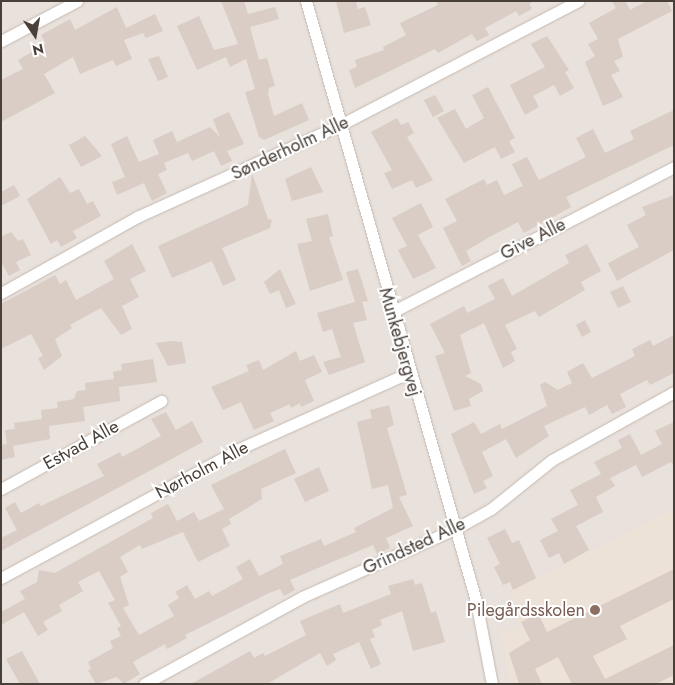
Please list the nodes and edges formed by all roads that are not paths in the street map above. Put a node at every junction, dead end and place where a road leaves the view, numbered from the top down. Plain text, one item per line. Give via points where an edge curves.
1 (77, 1) edge
2 (306, 1) edge
3 (578, 1) edge
4 (1, 41) edge
5 (338, 126) junction
6 (674, 167) edge
7 (1, 293) edge
8 (392, 312) junction
9 (408, 373) junction
10 (674, 392) edge
11 (161, 401) dead end
12 (1, 489) edge
13 (455, 529) junction
14 (1, 578) edge
15 (144, 684) edge
16 (492, 684) edge

1 - 4 street
2 - 5 street, Munkebjergvej
3 - 5 street, Sønderholm Alle
5 - 7 street, Sønderholm Alle via 138,217
5 - 8 street, Munkebjergvej
6 - 8 street, Give Alle
8 - 9 street, Munkebjergvej
9 - 13 street, Munkebjergvej
9 - 14 street, Nørholm Alle via 241,448
10 - 13 street, Grindsted Alle via 552,460 491,509
11 - 12 street, Estvad Alle
13 - 15 street, Grindsted Alle via 302,597
13 - 16 street, Munkebjergvej via 476,601

